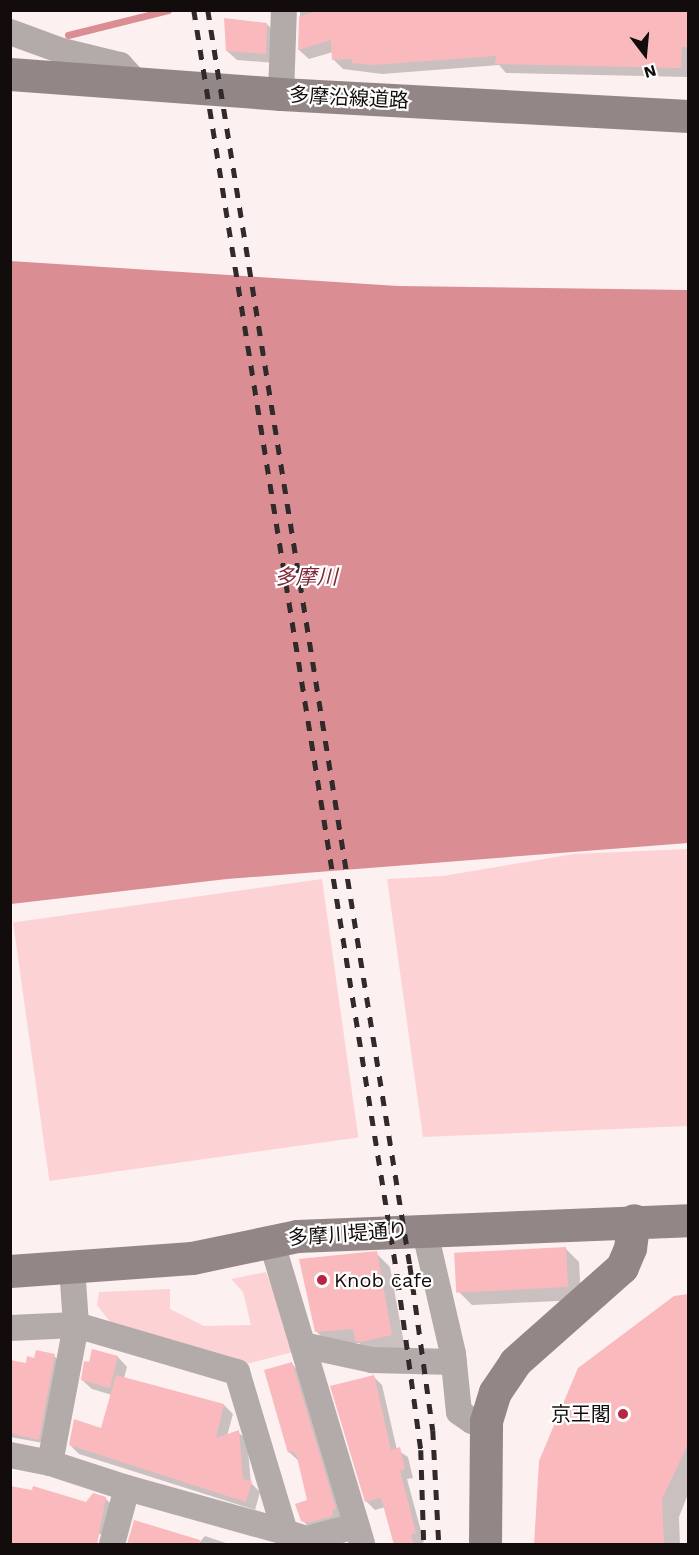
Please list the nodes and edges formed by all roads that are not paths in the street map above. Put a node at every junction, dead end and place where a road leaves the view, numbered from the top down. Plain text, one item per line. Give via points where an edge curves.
1 (284, 10) edge
2 (10, 32) edge
3 (10, 74) edge
4 (136, 82) junction
5 (281, 94) junction
6 (688, 116) edge
7 (634, 1220) junction
8 (688, 1220) edge
9 (424, 1228) junction
10 (271, 1240) junction
11 (72, 1267) junction
12 (10, 1271) edge
13 (76, 1325) junction
14 (10, 1328) edge
15 (303, 1345) junction
16 (454, 1362) junction
17 (486, 1421) junction
18 (10, 1455) edge
19 (50, 1463) junction
20 (127, 1488) junction
21 (285, 1532) junction
22 (359, 1535) edge
23 (112, 1545) edge
24 (485, 1545) edge

1 - 5 street
2 - 4 street via 62,51 120,65
3 - 4 street, 多摩沿線道路
4 - 5 street, 多摩沿線道路
5 - 6 street, 多摩沿線道路
7 - 8 street, 多摩川堤通り
7 - 9 street, 多摩川堤通り
7 - 17 street via 630,1248 622,1267 515,1362 495,1392
9 - 10 street, 多摩川堤通り
9 - 16 street
10 - 11 street, 多摩川堤通り via 192,1258
10 - 15 street
11 - 12 street, 多摩川堤通り
11 - 13 street
13 - 14 street
13 - 19 street
13 - 21 street via 237,1372
15 - 16 street via 372,1360
15 - 22 street
16 - 17 street via 459,1412 472,1421
17 - 24 street
18 - 19 street
19 - 20 street
20 - 21 street
20 - 23 street
21 - 22 street via 307,1539

